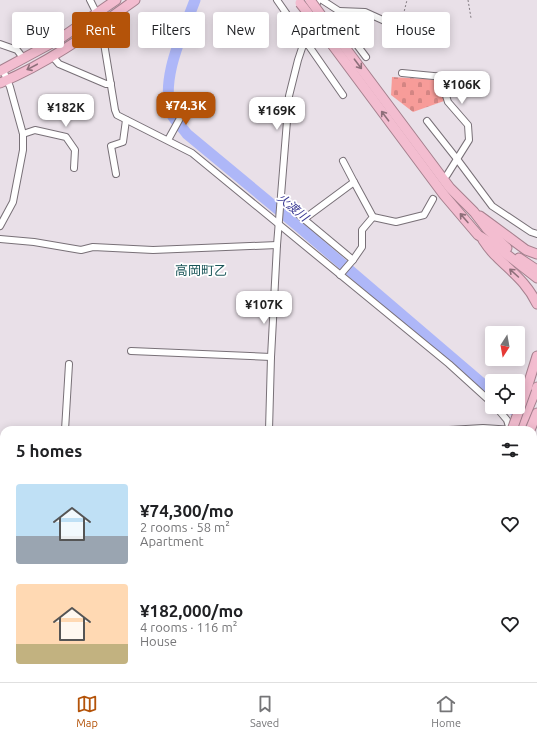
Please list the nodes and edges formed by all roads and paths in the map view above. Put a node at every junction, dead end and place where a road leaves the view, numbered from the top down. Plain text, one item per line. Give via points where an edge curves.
1 (90, 0) edge
2 (116, 0) edge
3 (136, 0) edge
4 (277, 0) edge
5 (310, 0) edge
6 (318, 0) edge
7 (322, 0) edge
8 (407, 0) edge
9 (468, 0) edge
10 (299, 1) edge
11 (339, 11) junction
12 (97, 12) edge
13 (101, 12) edge
14 (119, 12) edge
15 (285, 12) edge
16 (314, 12) edge
17 (404, 12) edge
18 (471, 18) dead end
19 (382, 20) edge
20 (72, 31) edge
21 (72, 43) edge
22 (0, 44) edge
23 (105, 48) edge
24 (302, 48) edge
25 (311, 48) edge
26 (52, 56) junction
27 (366, 57) dead end
28 (24, 59) junction
29 (2, 71) edge
30 (402, 73) dead end
31 (4, 82) edge
32 (111, 84) junction
33 (343, 95) dead end
34 (184, 112) dead end
35 (126, 120) junction
36 (427, 121) dead end
37 (23, 134) junction
38 (168, 140) junction
39 (457, 159) junction
40 (343, 161) dead end
41 (74, 168) dead end
42 (116, 174) dead end
43 (447, 175) dead end
44 (354, 182) junction
45 (433, 199) dead end
46 (281, 203) junction
47 (474, 212) junction
48 (373, 217) junction
49 (304, 219) junction
50 (279, 224) junction
51 (0, 226) edge
52 (537, 234) edge
53 (478, 235) junction
54 (0, 239) edge
55 (277, 245) junction
56 (537, 254) edge
57 (352, 261) junction
58 (537, 270) edge
59 (342, 274) junction
60 (537, 278) edge
61 (537, 304) edge
62 (131, 351) dead end
63 (537, 356) edge
64 (271, 357) junction
65 (69, 364) dead end
66 (532, 390) edge
67 (485, 397) edge
68 (537, 413) edge
69 (502, 414) edge
70 (65, 426) edge
71 (269, 426) edge
72 (510, 426) edge
73 (514, 426) edge
74 (520, 426) edge
75 (532, 426) edge

1 - 12 street
2 - 13 highway
3 - 14 highway
4 - 15 street
5 -> 47 highway, bridge via 450,188
6 - 16 street
7 - 11 street
8 - 17 path
9 - 18 path
53 -> 10 highway, bridge via 444,195
11 - 19 street via 365,12
11 - 27 street via 339,21
20 - 28 highway
21 - 26 highway
22 - 28 street via 17,50
23 - 32 street
24 - 46 street via 289,96
25 - 33 street
26 -> 31 highway
26 - 32 street via 59,64
28 - 29 highway
29 - 31 street
30 - 39 street via 444,76 443,86 448,102 468,125 469,140
31 - 37 street
32 - 35 street via 117,115
34 - 38 street
35 - 38 street
35 - 42 street via 123,142 111,146
36 - 39 street
37 - 41 street via 35,130 66,137 75,150
37 - 51 street via 23,150 13,202
38 - 50 street via 192,153
39 - 43 street
39 - 52 street via 492,206
40 - 44 street
44 - 48 street
44 - 49 street
45 - 48 street via 424,215 396,222
46 - 49 street
46 - 50 street
47 - 56 highway via 526,250
47 - 58 highway via 487,229 515,255
48 - 57 street via 362,230 362,247
49 - 57 street
50 - 55 street
50 - 59 street
53 - 60 highway
61 -> 53 highway via 532,293
54 - 55 street via 81,250 93,247 153,250
55 - 64 street
57 - 59 street
59 - 67 street
62 - 64 street
63 - 66 highway
64 - 71 street
65 - 70 street
66 - 73 highway, bridge
66 - 74 highway
68 - 75 highway
69 - 72 street

